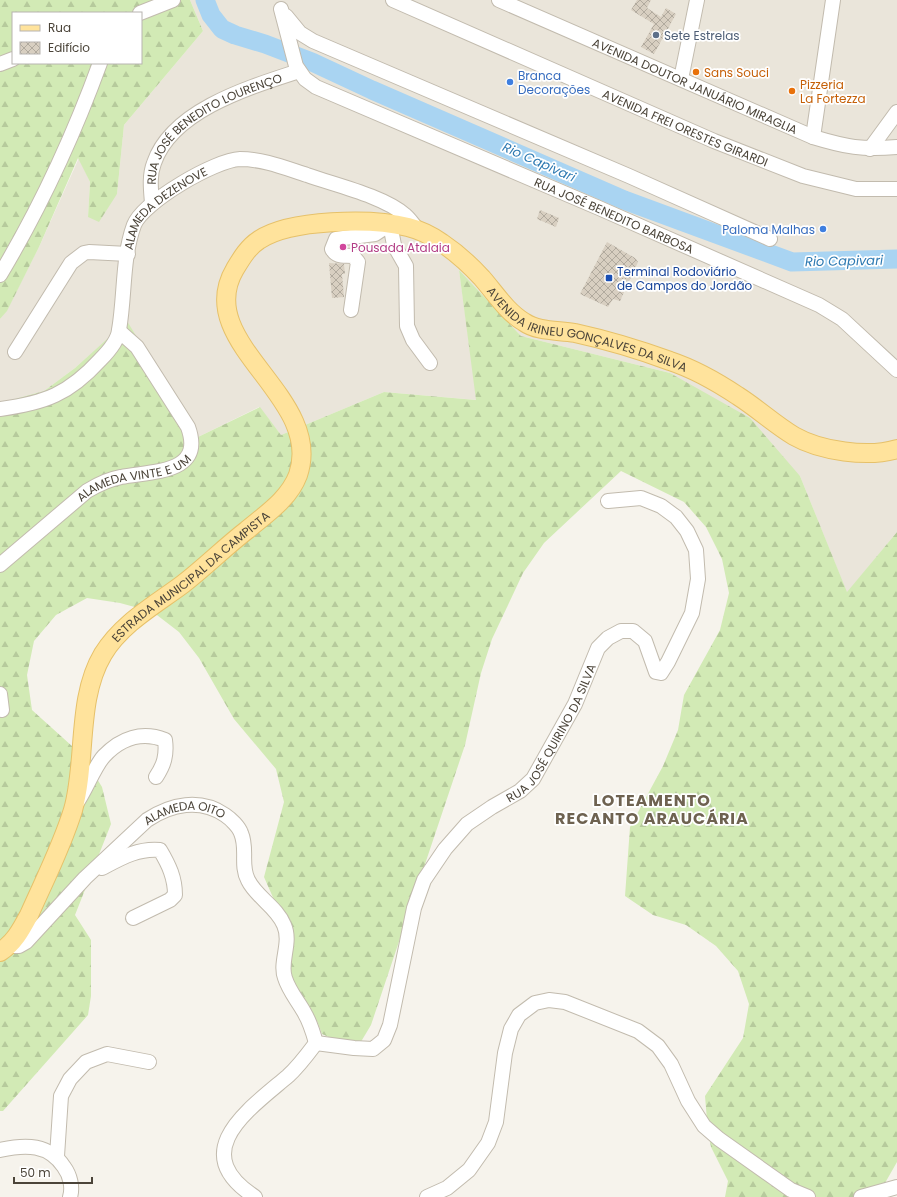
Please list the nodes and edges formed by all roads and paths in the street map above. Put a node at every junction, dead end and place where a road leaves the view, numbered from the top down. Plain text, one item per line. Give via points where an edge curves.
1 (173, 0) edge
2 (393, 0) edge
3 (499, 0) edge
4 (697, 0) edge
5 (833, 0) edge
6 (279, 5) edge
7 (524, 5) edge
8 (142, 12) edge
9 (12, 59) edge
10 (0, 64) edge
11 (100, 64) edge
12 (298, 69) junction
13 (681, 79) junction
14 (897, 112) edge
15 (813, 137) junction
16 (897, 147) edge
17 (870, 149) junction
18 (897, 189) edge
19 (152, 203) junction
20 (390, 224) junction
21 (280, 230) joint
22 (419, 231) junction
23 (770, 239) dead end
24 (128, 254) junction
25 (0, 275) edge
26 (350, 310) dead end
27 (119, 331) junction
28 (15, 352) dead end
29 (430, 363) dead end
30 (897, 370) edge
31 (0, 409) edge
32 (897, 449) edge
33 (608, 501) dead end
34 (0, 565) edge
35 (0, 694) edge
36 (2, 710) dead end
37 (156, 777) dead end
38 (74, 807) junction
39 (85, 878) junction
40 (133, 918) dead end
41 (5, 949) edge
42 (316, 1043) junction
43 (149, 1062) dead end
44 (0, 1150) edge
45 (57, 1156) junction
46 (897, 1188) edge
47 (70, 1197) edge
48 (255, 1197) edge
49 (427, 1197) edge
50 (808, 1197) edge
51 (861, 1197) edge

1 - 8 street
2 - 18 street, AVENIDA FREI ORESTES GIRARDI via 714,141 803,176 856,189
3 - 7 street, AVENIDA DOUTOR JANUÁRIO MIRAGLIA
4 - 13 street
5 - 15 street
6 - 12 street
6 - 23 street via 300,33 313,41
7 - 13 street, AVENIDA DOUTOR JANUÁRIO MIRAGLIA
9 - 10 street
11 - 25 street via 70,139 26,232
12 - 19 street, RUA JOSÉ BENEDITO LOURENÇO via 208,107 167,139 154,163 150,180
12 - 30 street, RUA JOSÉ BENEDITO BARBOSA via 316,87 819,305 842,320
13 - 15 street, AVENIDA DOUTOR JANUÁRIO MIRAGLIA
14 - 17 street
15 - 17 street, AVENIDA DOUTOR JANUÁRIO MIRAGLIA via 846,147
16 - 17 street, AVENIDA DOUTOR JANUÁRIO MIRAGLIA
19 - 22 street, ALAMEDA DEZENOVE via 222,163 238,159 252,160 269,162 390,205 405,215
19 - 24 street, ALAMEDA DEZENOVE via 135,224
20 - 21 main road, AVENIDA IRINEU GONÇALVES DA SILVA via 348,222
20 - 22 main road, AVENIDA IRINEU GONÇALVES DA SILVA
20 - 26 street via 375,234 336,239 334,242 334,253 339,256 353,256 358,262
20 - 29 street via 391,238 406,266 407,326 412,340
21 - 38 main road, ESTRADA MUNICIPAL DA CAMPISTA via 260,239 250,247 232,273 227,289 227,309 242,348 290,410 299,432 300,471 293,486 279,504 115,636 93,676 86,710
22 - 32 main road, AVENIDA IRINEU GONÇALVES DA SILVA via 460,256 525,324 536,328 581,334 673,362 736,394 791,434 824,448 854,452 887,452
24 - 27 street, ALAMEDA DEZENOVE
24 - 28 street via 89,252 79,256 71,263
27 - 31 street, ALAMEDA DEZENOVE via 107,352 86,376 74,385 46,401
27 - 34 street, ALAMEDA VINTE E UM via 137,347 188,427 192,439 190,455 168,470 120,477 98,485 75,500
33 - 42 street, RUA JOSÉ QUIRINO DA SILVA via 641,498 661,506 676,517 687,531 696,550 698,579 692,612 668,662 661,673 656,672 645,641 633,630 621,631 608,638 598,648 575,704 533,779 520,791 467,824 445,849 424,880 414,908 390,1025 384,1040 373,1049
35 - 36 street
37 - 38 street via 163,766 165,740 153,735 134,737 121,742 103,757 84,794
38 - 41 main road, ESTRADA MUNICIPAL DA CAMPISTA via 29,915 21,930
39 - 40 street via 128,854 150,849 160,850 170,867 175,895
39 - 41 street, ALAMEDA OITO via 26,942
39 - 42 street, ALAMEDA OITO via 157,813 178,806 200,804 218,810 230,818 241,832 245,845 243,862 248,882 277,913 284,925 288,940 284,976 311,1026
42 - 48 street via 289,1075 241,1118 228,1138 223,1152 227,1169 243,1189
43 - 45 street via 107,1054 86,1062 70,1079 61,1096
44 - 45 street via 25,1147 45,1149
45 - 47 street via 69,1173 72,1192
46 - 51 street
49 - 50 street via 447,1188 469,1170 488,1143 496,1122 505,1053 511,1029 520,1015 535,1003 549,1000 565,1002 638,1030 658,1046 671,1064 688,1101 704,1126 791,1190

